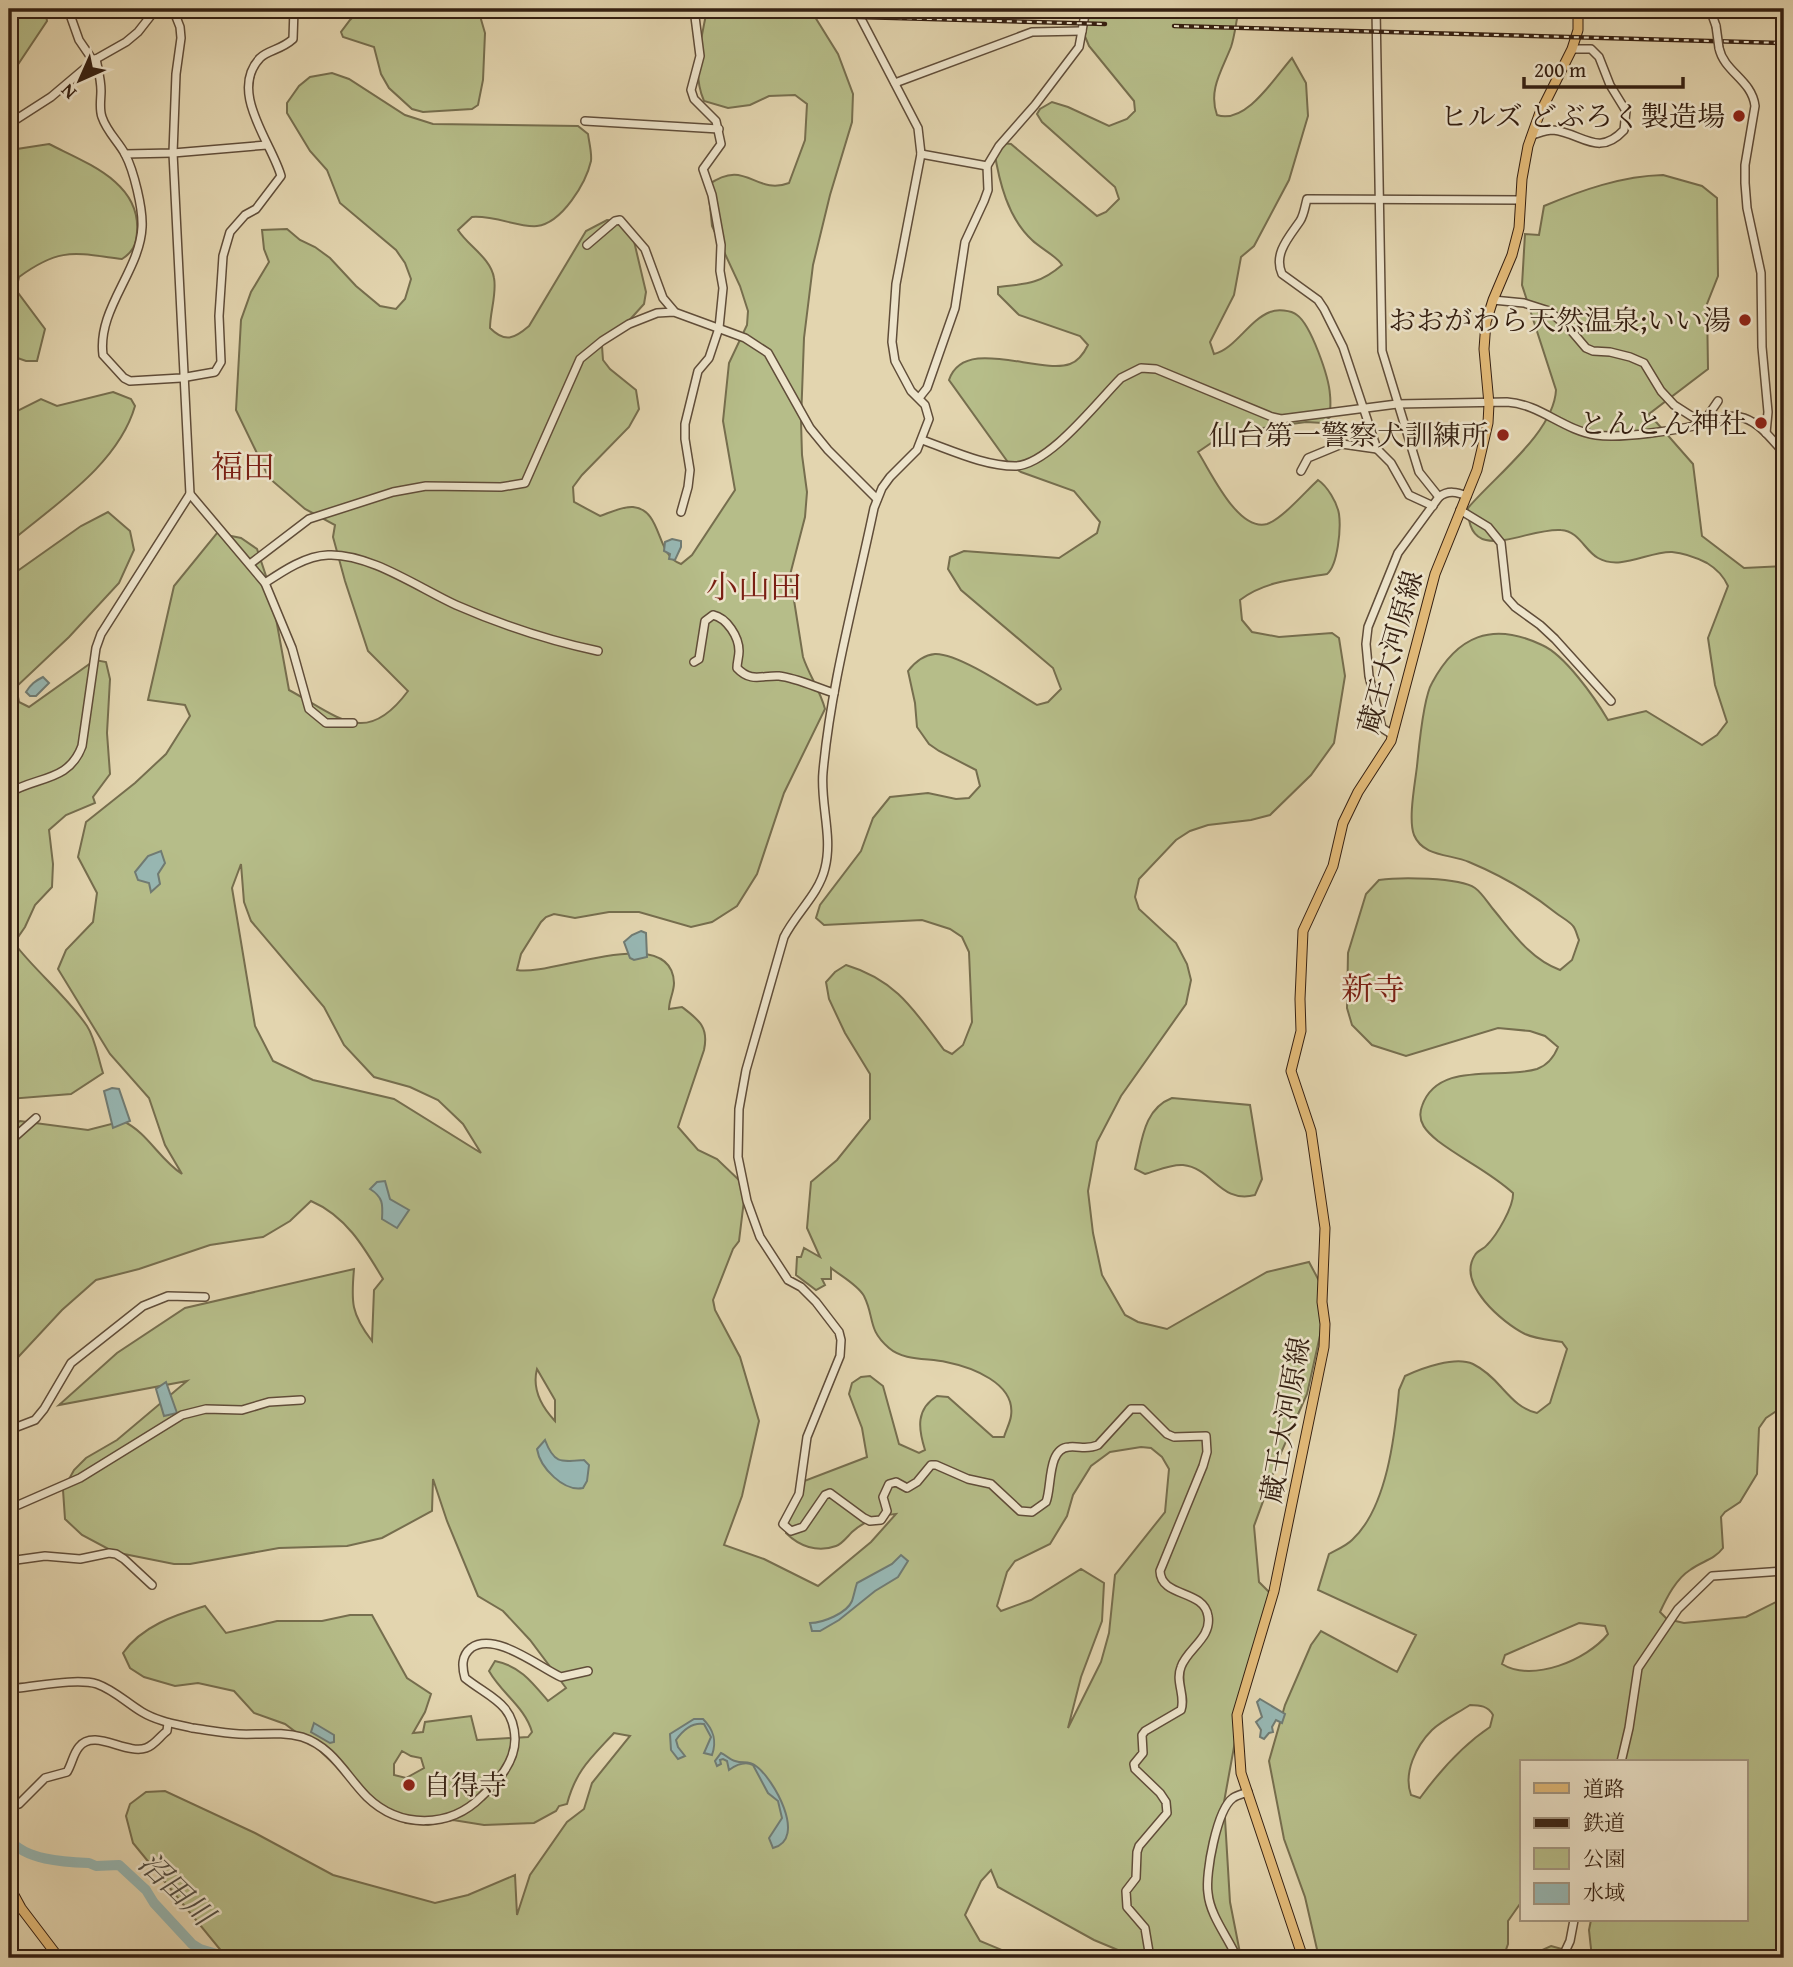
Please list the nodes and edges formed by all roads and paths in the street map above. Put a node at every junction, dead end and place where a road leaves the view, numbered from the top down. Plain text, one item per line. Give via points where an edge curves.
1 (68, 9) edge
2 (156, 9) edge
3 (173, 9) edge
4 (294, 9) edge
5 (694, 9) edge
6 (856, 9) edge
7 (1086, 9) edge
8 (1376, 9) edge
9 (1578, 9) edge
10 (1710, 9) edge
11 (1082, 31) junction
12 (1572, 49) junction
13 (96, 59) junction
14 (895, 83) junction
15 (585, 121) dead end
16 (9, 124) edge
17 (719, 129) junction
18 (1532, 135) junction
19 (267, 145) junction
20 (173, 153) junction
21 (125, 154) junction
22 (920, 154) junction
23 (987, 166) junction
24 (1521, 200) junction
25 (1380, 201) junction
26 (587, 245) dead end
27 (1493, 300) junction
28 (674, 312) junction
29 (719, 328) junction
30 (184, 377) junction
31 (919, 398) junction
32 (1718, 401) dead end
33 (1397, 404) junction
34 (1489, 404) junction
35 (1363, 408) junction
36 (1702, 424) junction
37 (1766, 433) junction
38 (922, 440) junction
39 (1377, 449) junction
40 (1784, 453) edge
41 (1301, 471) dead end
42 (190, 494) junction
43 (1443, 495) junction
44 (1467, 496) junction
45 (877, 499) junction
46 (1433, 506) junction
47 (1461, 510) junction
48 (681, 512) dead end
49 (250, 564) junction
50 (265, 583) junction
51 (598, 651) dead end
52 (694, 662) dead end
53 (834, 693) junction
54 (1611, 701) dead end
55 (353, 723) dead end
56 (1393, 735) junction
57 (9, 793) edge
58 (36, 1118) dead end
59 (9, 1142) edge
60 (205, 1297) dead end
61 (301, 1400) dead end
62 (9, 1430) edge
63 (9, 1509) edge
64 (9, 1561) edge
65 (1784, 1571) edge
66 (152, 1585) dead end
67 (588, 1671) dead end
68 (9, 1686) edge
69 (168, 1723) junction
70 (1621, 1760) edge
71 (1248, 1792) junction
72 (9, 1806) edge
73 (9, 1886) edge
74 (1574, 1922) edge
75 (58, 1958) edge
76 (1150, 1958) edge
77 (1237, 1958) edge
78 (1303, 1958) edge
79 (1562, 1958) edge

1 - 13 street via 83,48
2 - 13 street via 138,32
3 - 20 street via 181,38
4 - 19 street via 293,39 264,54 251,80 251,104
5 - 17 street via 700,56 691,90
6 - 14 street
7 - 11 street
8 - 25 street
9 - 12 main road, 蔵王大河原線
10 - 37 street, bridge via 1723,59 1754,96 1745,183 1760,273
11 - 14 street via 1032,32
11 - 23 street via 1072,57
12 - 18 main road, 蔵王大河原線
12 - 18 street via 1596,53 1626,111 1625,130 1612,141 1596,143 1555,130
13 - 16 street via 51,97
13 - 21 street via 102,116
14 - 22 street via 918,128
15 - 17 street
17 - 29 street via 721,144 704,169 722,254
18 - 24 main road, 蔵王大河原線
19 - 20 street
19 - 30 street via 281,176 256,209 230,232 223,256 220,367
20 - 21 street
20 - 30 street
21 - 30 street via 142,225 133,260 108,316 103,355 130,381
22 - 23 street
22 - 31 street via 896,284 892,342 898,369
23 - 31 street via 988,190 962,253 955,308 927,388
24 - 25 street
24 - 27 main road, 蔵王大河原線 via 1516,242
25 - 33 street via 1382,351
25 - 35 street via 1307,199 1302,219 1286,240 1279,261 1282,274 1324,309 1343,347
26 - 28 street via 620,220 645,249 663,298
27 - 34 main road, 蔵王大河原線 via 1484,341
27 - 36 street via 1549,311 1593,352 1620,354 1644,363 1674,405
28 - 29 street
28 - 49 street via 629,324 580,359 524,483 426,486 393,492 309,519
29 - 45 street via 768,353 810,428
29 - 48 street via 709,358 698,371 685,424 690,470
30 - 42 street
31 - 38 street via 929,413
32 - 36 street
33 - 34 street
33 - 35 street
33 - 43 street via 1419,472
34 - 36 street via 1522,403 1576,431 1597,435
34 - 44 main road, 蔵王大河原線 via 1484,446
35 - 38 street via 1281,419 1148,368 1122,378 1034,462 996,463
35 - 39 street
36 - 37 street via 1722,416 1740,417
37 - 40 street
38 - 45 street
39 - 41 street via 1342,444 1308,458
39 - 46 street via 1409,495
42 - 49 street
42 - 57 street via 106,622 96,648 78,756 64,772
43 - 44 street
43 - 46 street
44 - 47 main road, 蔵王大河原線
45 - 53 street
46 - 56 street via 1398,553 1366,634 1375,704 1382,728
47 - 54 street via 1488,527 1501,543 1507,598 1555,639
47 - 56 main road, 蔵王大河原線 via 1428,597
49 - 50 street
50 - 51 street via 302,561 341,556 377,566 457,605 537,636
50 - 55 street via 292,648 309,709 326,723
52 - 53 street via 699,659 705,621 719,616 734,635 737,668 743,674 755,679 780,677
53 - 76 street via 822,774 826,867 784,937 739,1109 738,1157 760,1237 788,1280 816,1302 841,1340 840,1356 807,1437 799,1494 783,1524 791,1531 803,1527 830,1493 864,1518 881,1520 887,1511 886,1488 895,1482 913,1486 930,1465 990,1484 1020,1511 1032,1512 1046,1502 1052,1466 1060,1450 1098,1445 1131,1409 1142,1409 1174,1437 1206,1436 1203,1466 1160,1571 1167,1586 1203,1604 1209,1618 1206,1632 1181,1665 1181,1710 1145,1731 1143,1753 1134,1764 1166,1802 1167,1813 1136,1852 1136,1878 1126,1891 1127,1907 1145,1928
56 - 71 main road, 蔵王大河原線 via 1343,822 1333,866 1303,931 1301,1031 1291,1071 1311,1131 1325,1228 1324,1347 1275,1591 1237,1715 1238,1761
58 - 59 street
60 - 62 street via 168,1296 132,1314 71,1363 35,1420
61 - 63 street via 182,1415 80,1478
64 - 66 street via 116,1554
65 - 70 street via 1712,1576 1678,1609 1638,1668
67 - 69 street via 562,1677 508,1648 487,1643 469,1650 462,1660 464,1678 504,1706 512,1718 515,1745 508,1767 474,1805 438,1821 420,1822 380,1808 331,1755 301,1737
68 - 69 street via 96,1684
69 - 72 street via 167,1731 152,1746 140,1750 88,1740 76,1751 67,1772 45,1778 19,1804
71 - 77 street via 1226,1805 1209,1873 1211,1905
71 - 78 main road, 蔵王大河原線
73 - 75 main road
74 - 79 street

